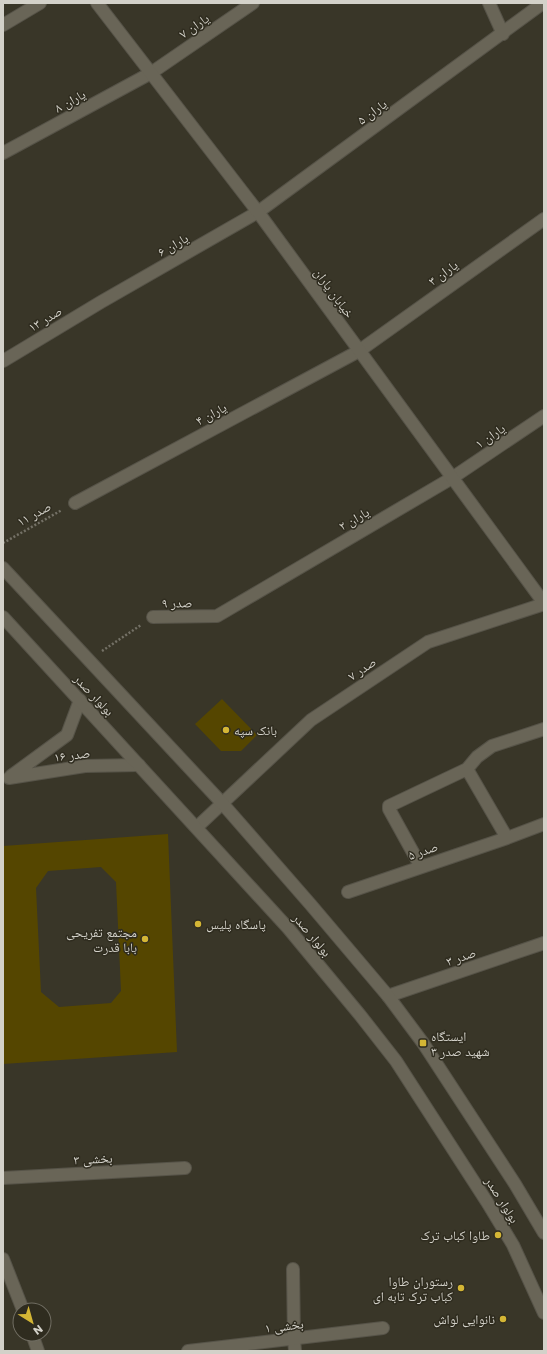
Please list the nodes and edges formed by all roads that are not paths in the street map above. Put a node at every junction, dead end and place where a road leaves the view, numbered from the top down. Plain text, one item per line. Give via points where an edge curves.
1 (40, 3) edge
2 (97, 3) edge
3 (252, 3) edge
4 (490, 3) edge
5 (543, 3) edge
6 (3, 25) edge
7 (503, 34) junction
8 (151, 72) junction
9 (3, 153) edge
10 (258, 212) junction
11 (544, 219) edge
12 (101, 302) joint
13 (359, 351) junction
14 (3, 361) edge
15 (544, 416) edge
16 (452, 478) junction
17 (75, 503) road end
18 (3, 568) edge
19 (271, 585) joint
20 (544, 604) edge
21 (3, 617) edge
22 (154, 617) road end
23 (80, 700) junction
24 (544, 729) edge
25 (139, 765) junction
26 (467, 769) junction
27 (6, 780) edge
28 (222, 804) junction
29 (544, 824) edge
30 (197, 827) junction
31 (507, 838) junction
32 (421, 867) junction
33 (348, 892) dead end
34 (544, 943) edge
35 (388, 996) junction
36 (185, 1168) dead end
37 (3, 1178) edge
38 (544, 1233) edge
39 (3, 1259) edge
40 (293, 1269) dead end
41 (8, 1280) edge
42 (19, 1302) edge
43 (544, 1313) edge
44 (382, 1328) dead end
45 (294, 1339) junction
46 (188, 1351) edge
47 (295, 1351) edge

1 - 6 street
2 - 8 street, خیابان یاران
3 - 8 street, یاران ۷
4 - 7 street
5 - 7 street, یاران ۵
7 - 10 street, یاران ۵
8 - 9 street, یاران ۸
8 - 10 street, خیابان یاران
10 - 12 street, یاران ۶
10 - 13 street, خیابان یاران
11 - 13 street, یاران ۳
12 - 14 street, صدر ۱۳
13 - 16 street, خیابان یاران
13 - 17 street, یاران ۴
15 - 16 street, یاران ۱
16 - 19 street, یاران ۲
16 - 20 street, خیابان یاران
18 - 28 street, بولوار صدر
19 - 22 street, صدر ۹ via 217,616
20 - 28 street, صدر ۷ via 428,642 311,720
21 - 23 street, بولوار صدر
23 - 25 street, بولوار صدر
23 - 27 street, صدر ۱۶ via 67,735
24 - 26 street via 492,746 483,751
25 - 27 street, صدر ۱۶ via 85,766
25 - 30 street, بولوار صدر
26 - 31 street
26 - 32 street via 389,806
28 - 30 street, صدر ۷
28 - 35 street, بولوار صدر
29 - 31 street, صدر ۵
30 - 43 street, بولوار صدر via 288,928 396,1061 513,1245
31 - 32 street, صدر ۵
32 - 33 street, صدر ۵
34 - 35 street, صدر ۳
35 - 38 street, بولوار صدر via 423,1043
36 - 37 street, بخشی ۳
39 - 41 street
40 - 45 street
41 - 42 street
44 - 45 street, بخشی ۱
45 - 46 street, بخشی ۱
45 - 47 street

